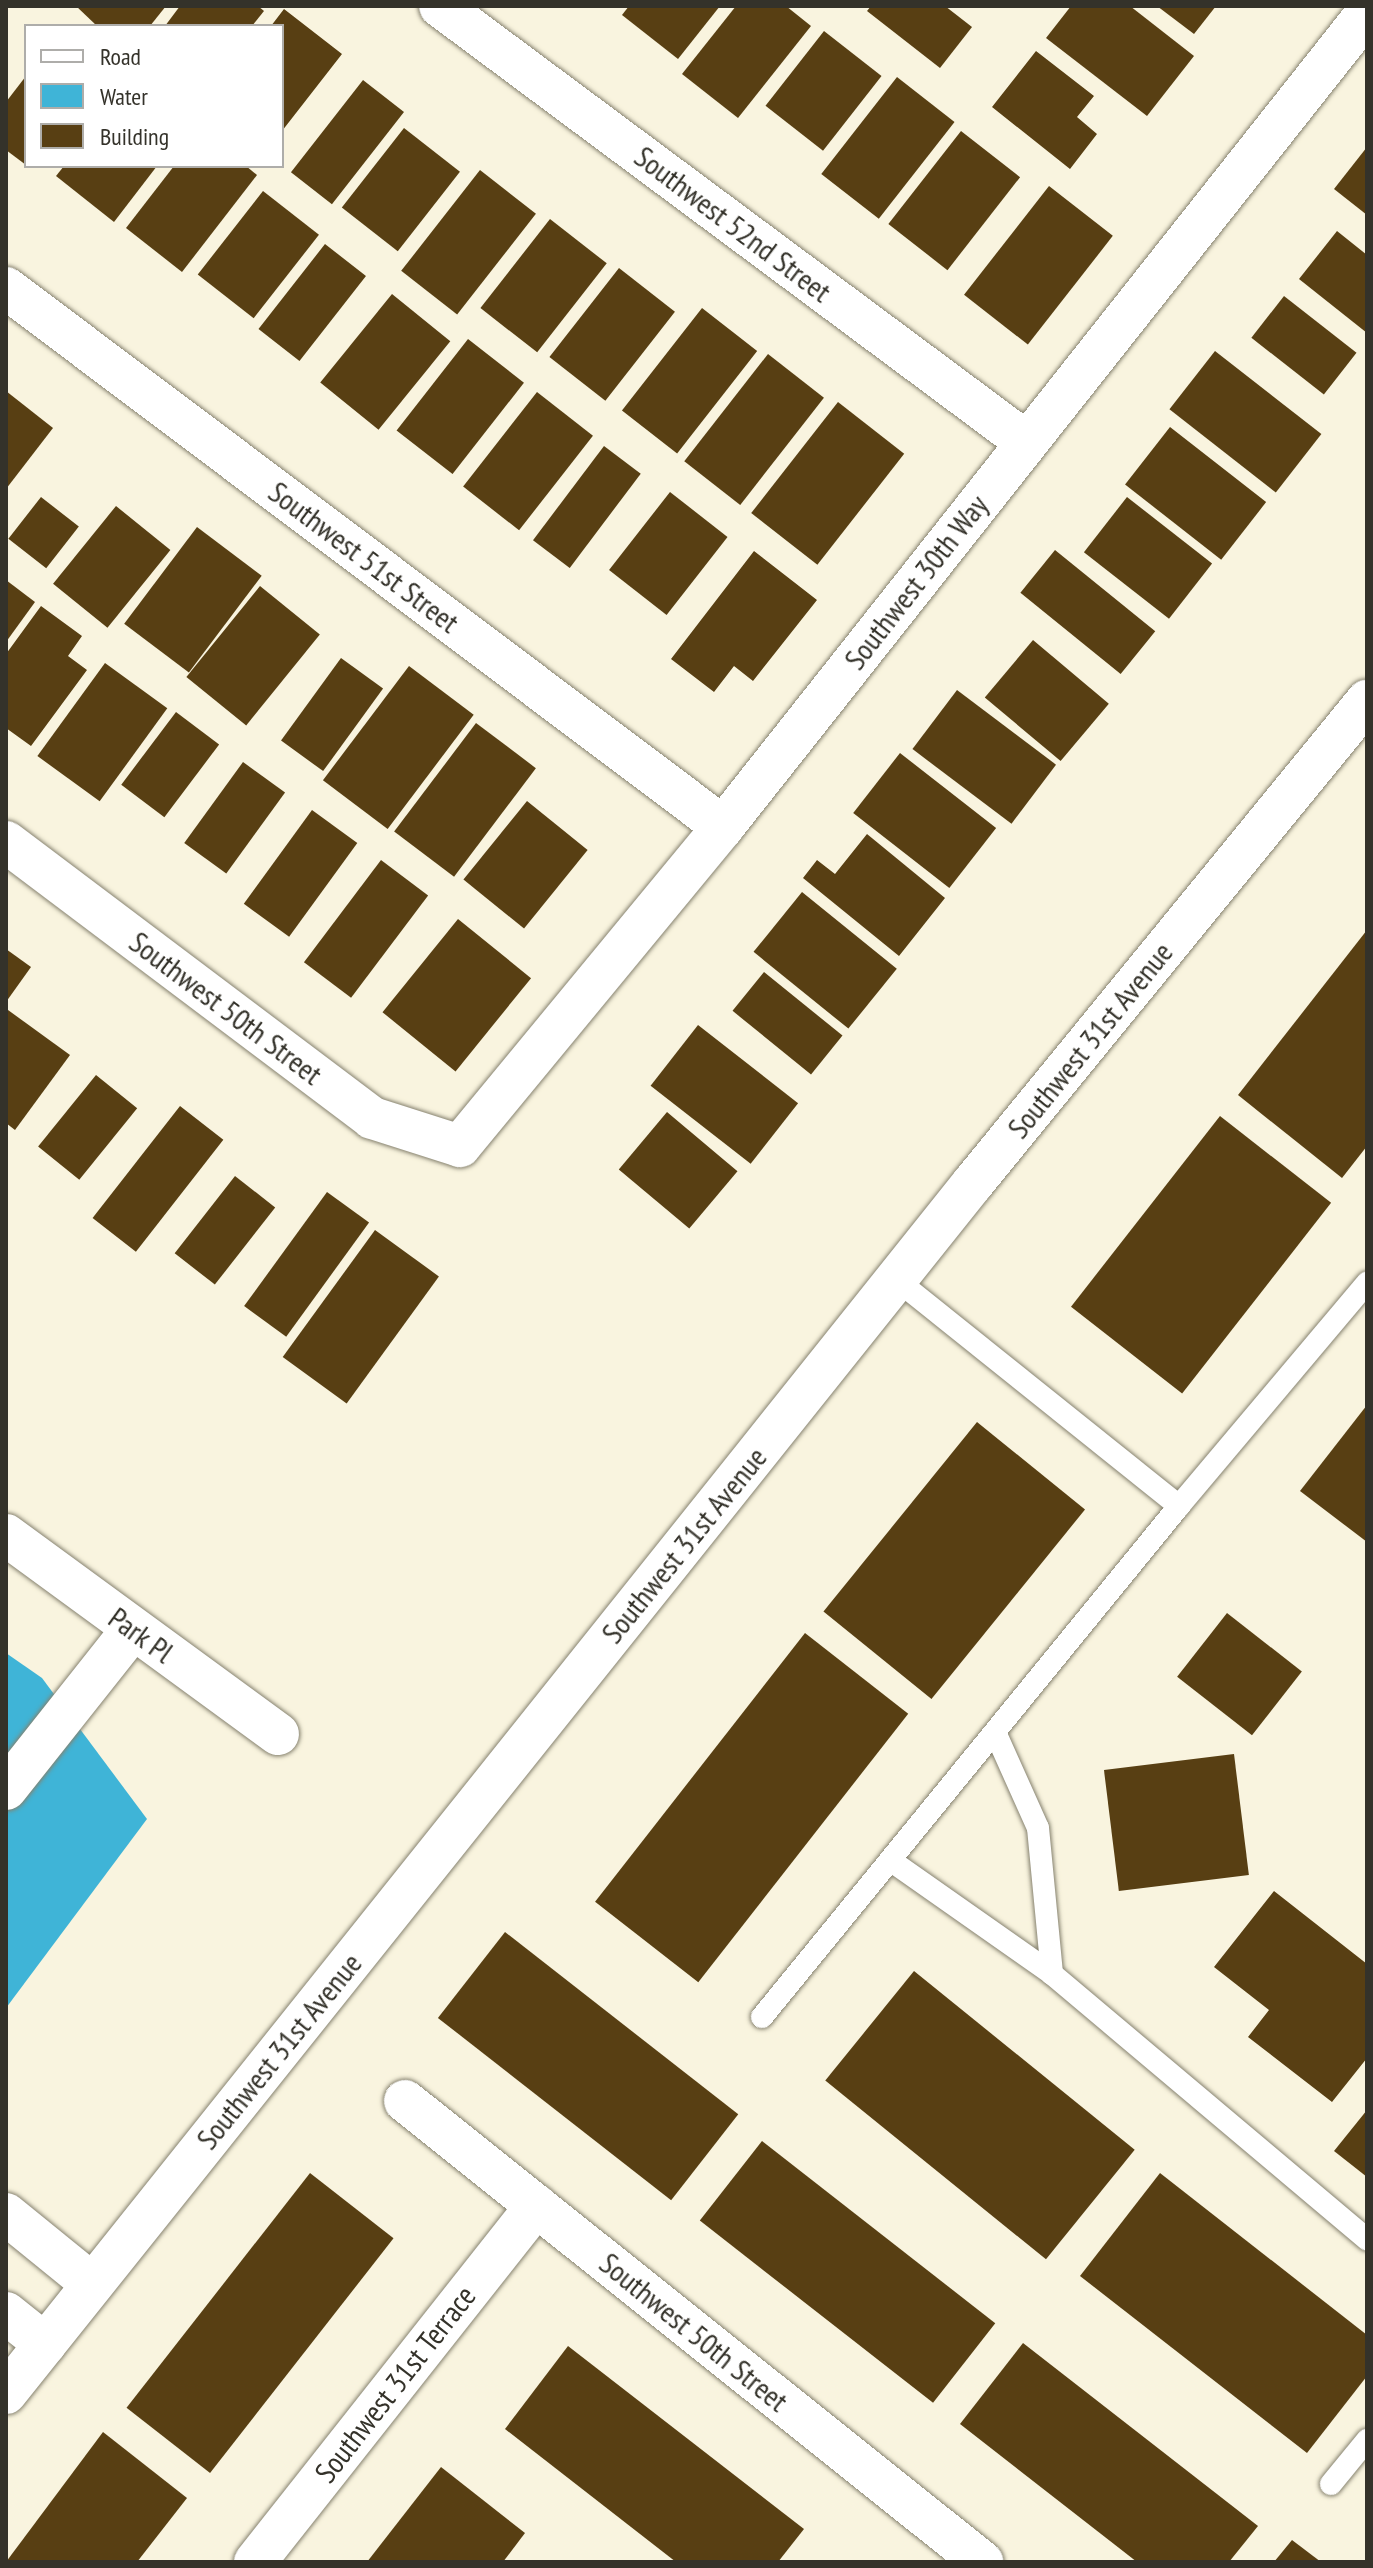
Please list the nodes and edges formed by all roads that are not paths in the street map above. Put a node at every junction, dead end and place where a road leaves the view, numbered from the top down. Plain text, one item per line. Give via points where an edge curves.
1 (440, 6) edge
2 (1367, 13) edge
3 (6, 288) edge
4 (1026, 442) junction
5 (1367, 701) edge
6 (723, 827) junction
7 (6, 842) edge
8 (460, 1146) joint
9 (896, 1279) junction
10 (1367, 1283) edge
11 (1179, 1506) junction
12 (6, 1535) edge
13 (132, 1630) junction
14 (995, 1732) junction
15 (278, 1734) dead end
16 (6, 1789) edge
17 (890, 1860) junction
18 (1052, 1974) junction
19 (762, 2017) dead end
20 (405, 2101) dead end
21 (536, 2206) junction
22 (6, 2214) edge
23 (1367, 2239) edge
24 (92, 2284) junction
25 (6, 2313) edge
26 (45, 2344) junction
27 (6, 2393) edge
28 (1367, 2440) edge
29 (1331, 2484) dead end
30 (255, 2562) edge
31 (982, 2562) edge

1 - 4 street, Southwest 52nd Street
2 - 4 street, Southwest 30th Way
3 - 6 street, Southwest 51st Street
4 - 6 street, Southwest 30th Way
5 - 9 street, Southwest 31st Avenue
6 - 8 street, Southwest 30th Way
7 - 8 street, Southwest 50th Street via 372,1118
9 - 11 lane
9 - 24 street, Southwest 31st Avenue
10 - 11 lane
11 - 14 lane
12 - 13 street, Park Pl
13 - 15 street, Park Pl
13 - 16 street
14 - 17 lane
14 - 18 lane via 1038,1828
17 - 18 lane
17 - 19 lane
18 - 23 lane
20 - 21 street, Southwest 50th Street
21 - 30 street, Southwest 31st Terrace
21 - 31 street, Southwest 50th Street
22 - 24 street
24 - 26 street, Southwest 31st Avenue
25 - 26 street
26 - 27 street, Southwest 31st Avenue
28 - 29 lane

